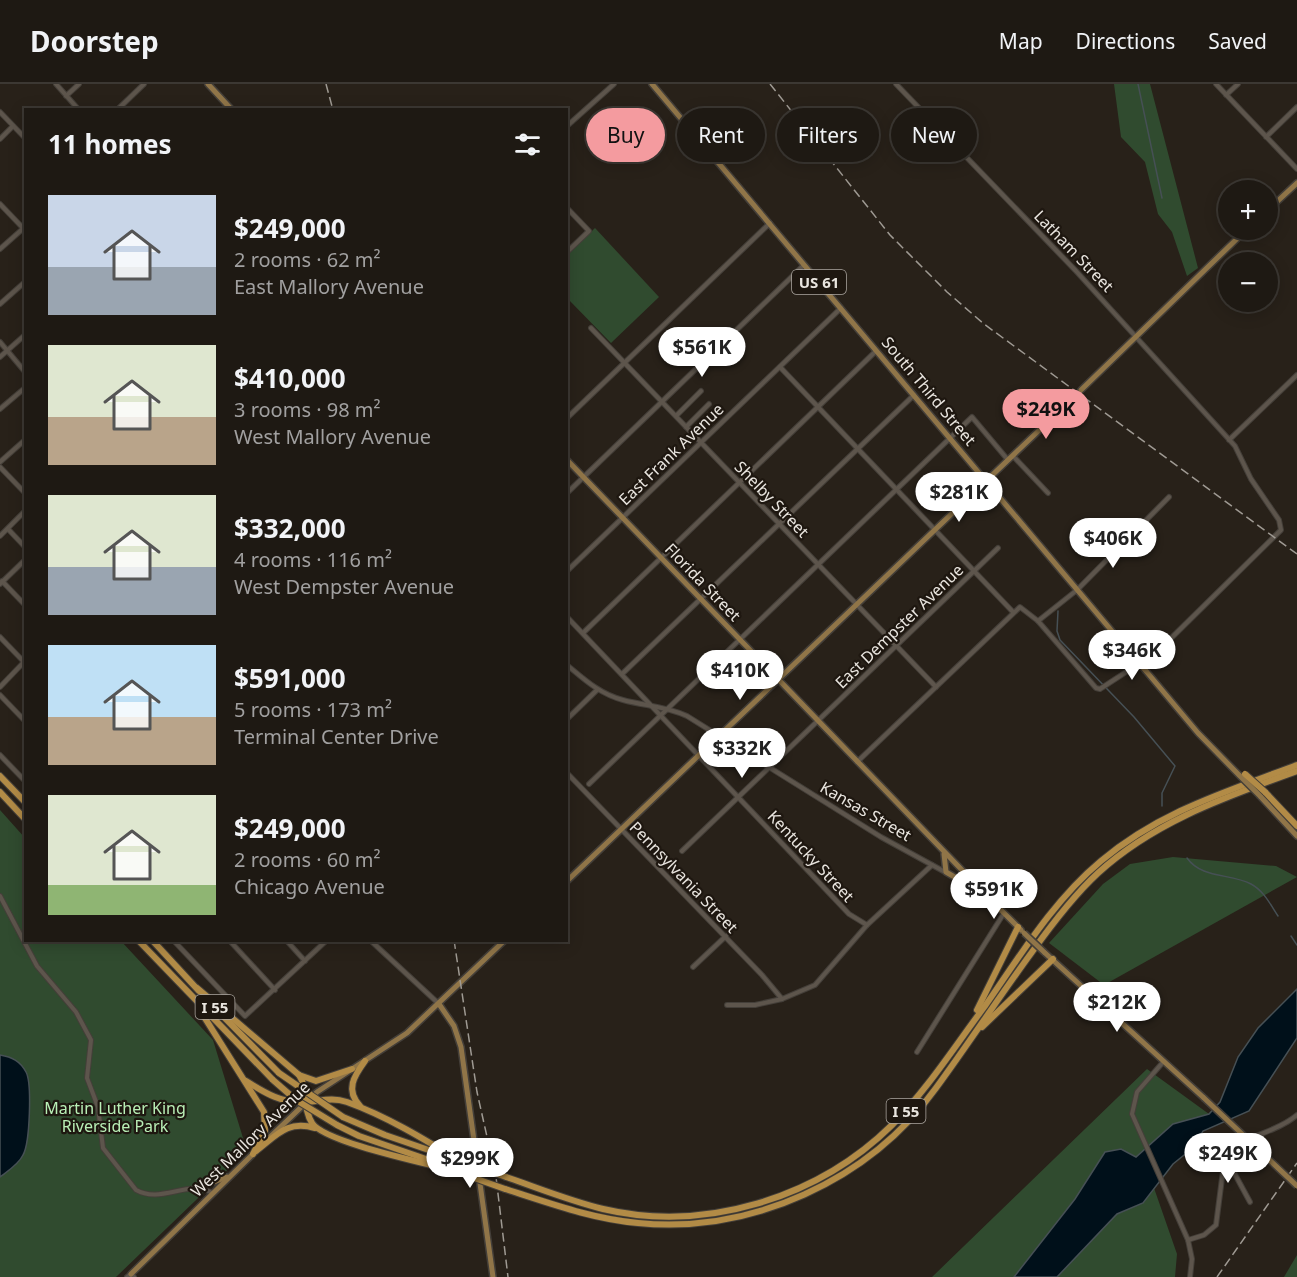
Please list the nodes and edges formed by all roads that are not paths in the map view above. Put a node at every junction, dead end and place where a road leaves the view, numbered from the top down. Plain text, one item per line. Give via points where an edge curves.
1 (56, 84) edge
2 (79, 84) edge
3 (144, 84) edge
4 (208, 84) edge
5 (614, 84) edge
6 (652, 84) edge
7 (896, 84) edge
8 (1216, 84) edge
9 (1238, 84) edge
10 (1226, 95) junction
11 (66, 96) junction
12 (1297, 107) edge
13 (78, 108) edge
14 (119, 108) edge
15 (230, 108) edge
16 (0, 112) edge
17 (568, 125) edge
18 (13, 126) junction
19 (24, 137) edge
20 (1266, 137) junction
21 (0, 139) edge
22 (1297, 169) edge
23 (1297, 183) edge
24 (1278, 201) edge
25 (0, 204) edge
26 (568, 209) edge
27 (770, 223) junction
28 (24, 227) edge
29 (1236, 240) edge
30 (0, 249) edge
31 (568, 251) edge
32 (805, 265) junction
33 (24, 283) edge
34 (0, 304) edge
35 (841, 308) junction
36 (591, 328) dead end
37 (24, 336) edge
38 (1136, 336) junction
39 (0, 342) edge
40 (7, 351) junction
41 (877, 351) junction
42 (0, 357) edge
43 (625, 362) junction
44 (780, 367) junction
45 (24, 371) edge
46 (1297, 375) edge
47 (24, 389) edge
48 (1081, 390) dead end
49 (701, 391) dead end
50 (914, 394) junction
51 (1074, 397) dead end
52 (662, 402) junction
53 (710, 404) dead end
54 (819, 408) junction
55 (0, 410) edge
56 (676, 416) junction
57 (568, 417) edge
58 (686, 427) junction
59 (950, 437) junction
60 (1229, 440) junction
61 (24, 442) edge
62 (701, 442) junction
63 (858, 448) junction
64 (1011, 458) junction
65 (568, 461) edge
66 (0, 462) edge
67 (0, 467) edge
68 (584, 477) junction
69 (986, 481) junction
70 (740, 483) junction
71 (896, 489) junction
72 (24, 490) edge
73 (568, 492) edge
74 (1048, 493) dead end
75 (1169, 497) dead end
76 (24, 512) edge
77 (623, 518) junction
78 (779, 523) junction
79 (8, 529) junction
80 (934, 531) junction
81 (0, 536) edge
82 (24, 546) edge
83 (998, 548) dead end
84 (662, 558) junction
85 (24, 561) edge
86 (818, 564) junction
87 (568, 570) edge
88 (974, 572) junction
89 (1, 582) edge
90 (1077, 590) junction
91 (700, 600) junction
92 (24, 604) edge
93 (858, 605) junction
94 (1013, 612) junction
95 (568, 618) edge
96 (1038, 621) junction
97 (583, 633) junction
98 (0, 637) edge
99 (739, 639) junction
100 (896, 646) junction
101 (24, 661) edge
102 (24, 663) edge
103 (568, 666) edge
104 (622, 674) junction
105 (778, 681) junction
106 (0, 687) edge
107 (936, 687) junction
108 (597, 690) junction
109 (0, 695) edge
110 (651, 704) junction
111 (668, 708) junction
112 (661, 715) junction
113 (568, 718) edge
114 (24, 720) edge
115 (817, 722) junction
116 (719, 737) junction
117 (0, 754) edge
118 (700, 756) junction
119 (856, 762) junction
120 (1297, 765) edge
121 (768, 769) junction
122 (1297, 771) edge
123 (568, 774) edge
124 (1243, 775) joint
125 (0, 776) edge
126 (24, 781) edge
127 (589, 784) dead end
128 (0, 792) edge
129 (1263, 794) junction
130 (739, 796) junction
131 (24, 801) edge
132 (24, 818) edge
133 (1297, 826) edge
134 (622, 831) junction
135 (1297, 836) edge
136 (682, 851) dead end
137 (944, 854) junction
138 (932, 865) junction
139 (946, 872) junction
140 (568, 880) edge
141 (0, 896) edge
142 (987, 896) junction
143 (1004, 913) junction
144 (867, 926) junction
145 (1018, 927) junction
146 (726, 936) junction
147 (24, 941) edge
148 (24, 942) edge
149 (140, 942) edge
150 (154, 942) edge
151 (175, 942) edge
152 (231, 942) edge
153 (288, 942) edge
154 (325, 942) edge
155 (372, 942) edge
156 (503, 942) edge
157 (1053, 959) junction
158 (305, 961) junction
159 (693, 967) dead end
160 (196, 988) junction
161 (275, 990) junction
162 (189, 995) junction
163 (783, 999) junction
164 (439, 1004) junction
165 (728, 1005) dead end
166 (966, 1037) junction
167 (917, 1052) dead end
168 (365, 1061) junction
169 (1165, 1061) junction
170 (352, 1069) junction
171 (299, 1075) junction
172 (246, 1081) junction
173 (304, 1102) junction
174 (365, 1111) junction
175 (1297, 1115) edge
176 (315, 1129) junction
177 (254, 1154) junction
178 (1225, 1155) junction
179 (411, 1156) junction
180 (460, 1161) junction
181 (231, 1175) junction
182 (1297, 1186) edge
183 (198, 1188) junction
184 (212, 1193) junction
185 (1250, 1202) dead end
186 (1188, 1240) junction
187 (131, 1276) edge
188 (493, 1277) edge
189 (1190, 1277) edge

1 - 11 street
2 - 11 street
3 - 14 street
4 - 15 main road
5 - 17 street
6 - 27 main road, South Third Street / US 61
7 - 38 street, Latham Street
8 - 10 street
9 - 10 street
10 - 20 street
11 - 13 street
12 - 20 street
16 - 18 street
18 - 19 street
18 - 21 street
20 - 22 street
23 - 24 main road
25 - 28 street
26 - 31 street via 589,231
27 - 32 main road, South Third Street / US 61
27 - 43 street
28 - 30 street
29 - 38 main road
32 - 35 main road, South Third Street / US 61
32 - 52 street
33 - 34 street
35 - 41 main road, South Third Street / US 61
35 - 44 street, East Frank Avenue
36 - 43 street, Shelby Street
37 - 40 street
38 - 48 main road
38 - 60 street, Latham Street
39 - 40 street
40 - 42 street
40 - 45 street
41 - 50 main road, South Third Street / US 61
41 - 54 street
43 - 52 street, Shelby Street
43 - 57 street
44 - 54 street
44 - 62 street, East Frank Avenue
46 - 60 street
47 - 55 street
49 - 56 street
50 - 59 main road, South Third Street / US 61
50 - 63 street
51 - 64 main road
52 - 56 street, Shelby Street
52 - 68 street
53 - 58 street
54 - 63 street
54 - 70 street
56 - 58 street, Shelby Street
58 - 62 street, Shelby Street
59 - 64 street via 972,417
59 - 69 main road, South Third Street / US 61
59 - 71 street
60 - 96 street, Latham Street via 1277,515 1281,530 1154,655 1148,651 1126,672 1096,688
61 - 66 street
62 - 70 street, Shelby Street
62 - 77 street, East Frank Avenue
63 - 71 street
63 - 78 street
64 - 69 main road
64 - 74 street
65 - 68 main road, Florida Street
67 - 72 street
68 - 73 street
68 - 77 main road, Florida Street
69 - 80 main road
69 - 90 main road, South Third Street / US 61
70 - 78 street, Shelby Street
70 - 84 street
71 - 80 street
71 - 86 street
75 - 90 street
76 - 79 street
77 - 84 main road, Florida Street
77 - 87 street, East Frank Avenue
78 - 86 street, Shelby Street
78 - 91 street
79 - 81 street
79 - 82 street
80 - 88 street
80 - 93 main road
83 - 88 street, East Dempster Avenue
84 - 91 main road, Florida Street
84 - 97 street
85 - 89 street
86 - 93 street, Shelby Street
86 - 99 street
88 - 94 street
88 - 100 street, East Dempster Avenue
89 - 92 street
90 - 96 street
90 - 124 main road, South Third Street / US 61, bridge via 1198,733
91 - 99 main road, Florida Street
91 - 104 street
93 - 100 street, Shelby Street
93 - 105 main road
94 - 96 street via 1023,607
94 - 107 street
95 - 97 street, Kentucky Street
97 - 104 street, Kentucky Street
98 - 101 street
99 - 105 main road, Florida Street
99 - 111 street
100 - 107 street, Shelby Street
100 - 115 street, East Dempster Avenue
102 - 106 street
103 - 108 street, Kansas Street
104 - 110 street, Kentucky Street
105 - 115 main road, Florida Street
105 - 116 main road
107 - 119 street
108 - 110 street, Kansas Street via 622,700
108 - 113 street
109 - 114 street
110 - 111 street, Kansas Street
110 - 112 street, Kentucky Street
111 - 112 street
111 - 116 street, Kansas Street
112 - 118 street, Kentucky Street
112 - 127 street
115 - 119 main road, Florida Street
115 - 121 street, East Dempster Avenue
116 - 118 main road
116 - 121 street, Kansas Street
117 - 126 street
118 - 130 street, Kentucky Street
118 - 134 main road
119 - 137 main road, Florida Street
120 - 166 highway, I 55 via 1162,818 1100,862 1051,913
121 - 130 street, East Dempster Avenue
121 - 138 street, Kansas Street
122 - 166 highway, I 55 via 1176,819 1099,872 1054,922
123 - 134 street, Pennsylvania Street
124 - 129 highway, South Third Street / US 61, bridge
125 - 131 highway
128 - 132 highway
129 - 133 highway, South Third Street / US 61
129 - 135 main road, South Third Street / US 61
130 - 136 street, East Dempster Avenue
130 - 144 street, Kentucky Street via 849,914
134 - 140 main road
134 - 146 street, Pennsylvania Street
137 - 139 main road
137 - 142 main road, Florida Street
138 - 139 street, Kansas Street
138 - 144 street
139 - 142 main road, Kansas Street
141 - 147 street
142 - 143 main road, Kansas Street
143 - 145 main road, Kansas Street
143 - 167 street
144 - 163 street via 815,985
145 - 157 main road, Kansas Street, bridge
145 - 166 highway
146 - 159 street
146 - 163 street, Pennsylvania Street
148 - 183 street via 37,966 76,1012 91,1040 87,1078 98,1107 103,1148 136,1190 144,1194 158,1196
149 - 162 highway, I 55
150 - 160 highway, I 55
151 - 161 street via 243,1016
152 - 161 street
153 - 158 street
154 - 158 street
155 - 164 street
156 - 164 main road, West Mallory Avenue
157 - 166 highway
157 - 169 main road, Kansas Street
158 - 161 street
160 - 171 highway
160 - 180 highway, I 55, bridge via 279,1073 343,1117
162 - 172 highway
162 - 179 highway, I 55, bridge via 296,1100 337,1125
163 - 165 street
164 - 168 main road, West Mallory Avenue
164 - 188 main road via 456,1030 465,1070
166 - 179 highway, I 55, bridge via 928,1098 878,1149 846,1172 775,1207 714,1222 672,1225 594,1217
166 - 180 highway, I 55, bridge via 907,1109 874,1141 812,1182 776,1198 711,1214 638,1214 578,1202
168 - 170 main road, West Mallory Avenue
168 - 174 highway via 351,1085 354,1099
169 - 182 main road, Kansas Street, bridge
169 - 186 street via 1140,1087 1132,1114
170 - 171 highway via 316,1080
170 - 173 main road, West Mallory Avenue
171 - 173 highway via 305,1086
172 - 173 highway via 274,1098
172 - 177 highway via 266,1120
173 - 174 highway via 331,1099
173 - 176 highway
173 - 177 main road, West Mallory Avenue
174 - 180 highway
175 - 178 street
176 - 177 highway via 301,1124 288,1127
176 - 179 highway via 370,1149
177 - 181 main road, West Mallory Avenue
178 - 185 street
178 - 186 street via 1216,1225 1204,1235
181 - 183 main road
181 - 184 main road, West Mallory Avenue
183 - 184 street
184 - 187 main road, West Mallory Avenue
186 - 189 street

